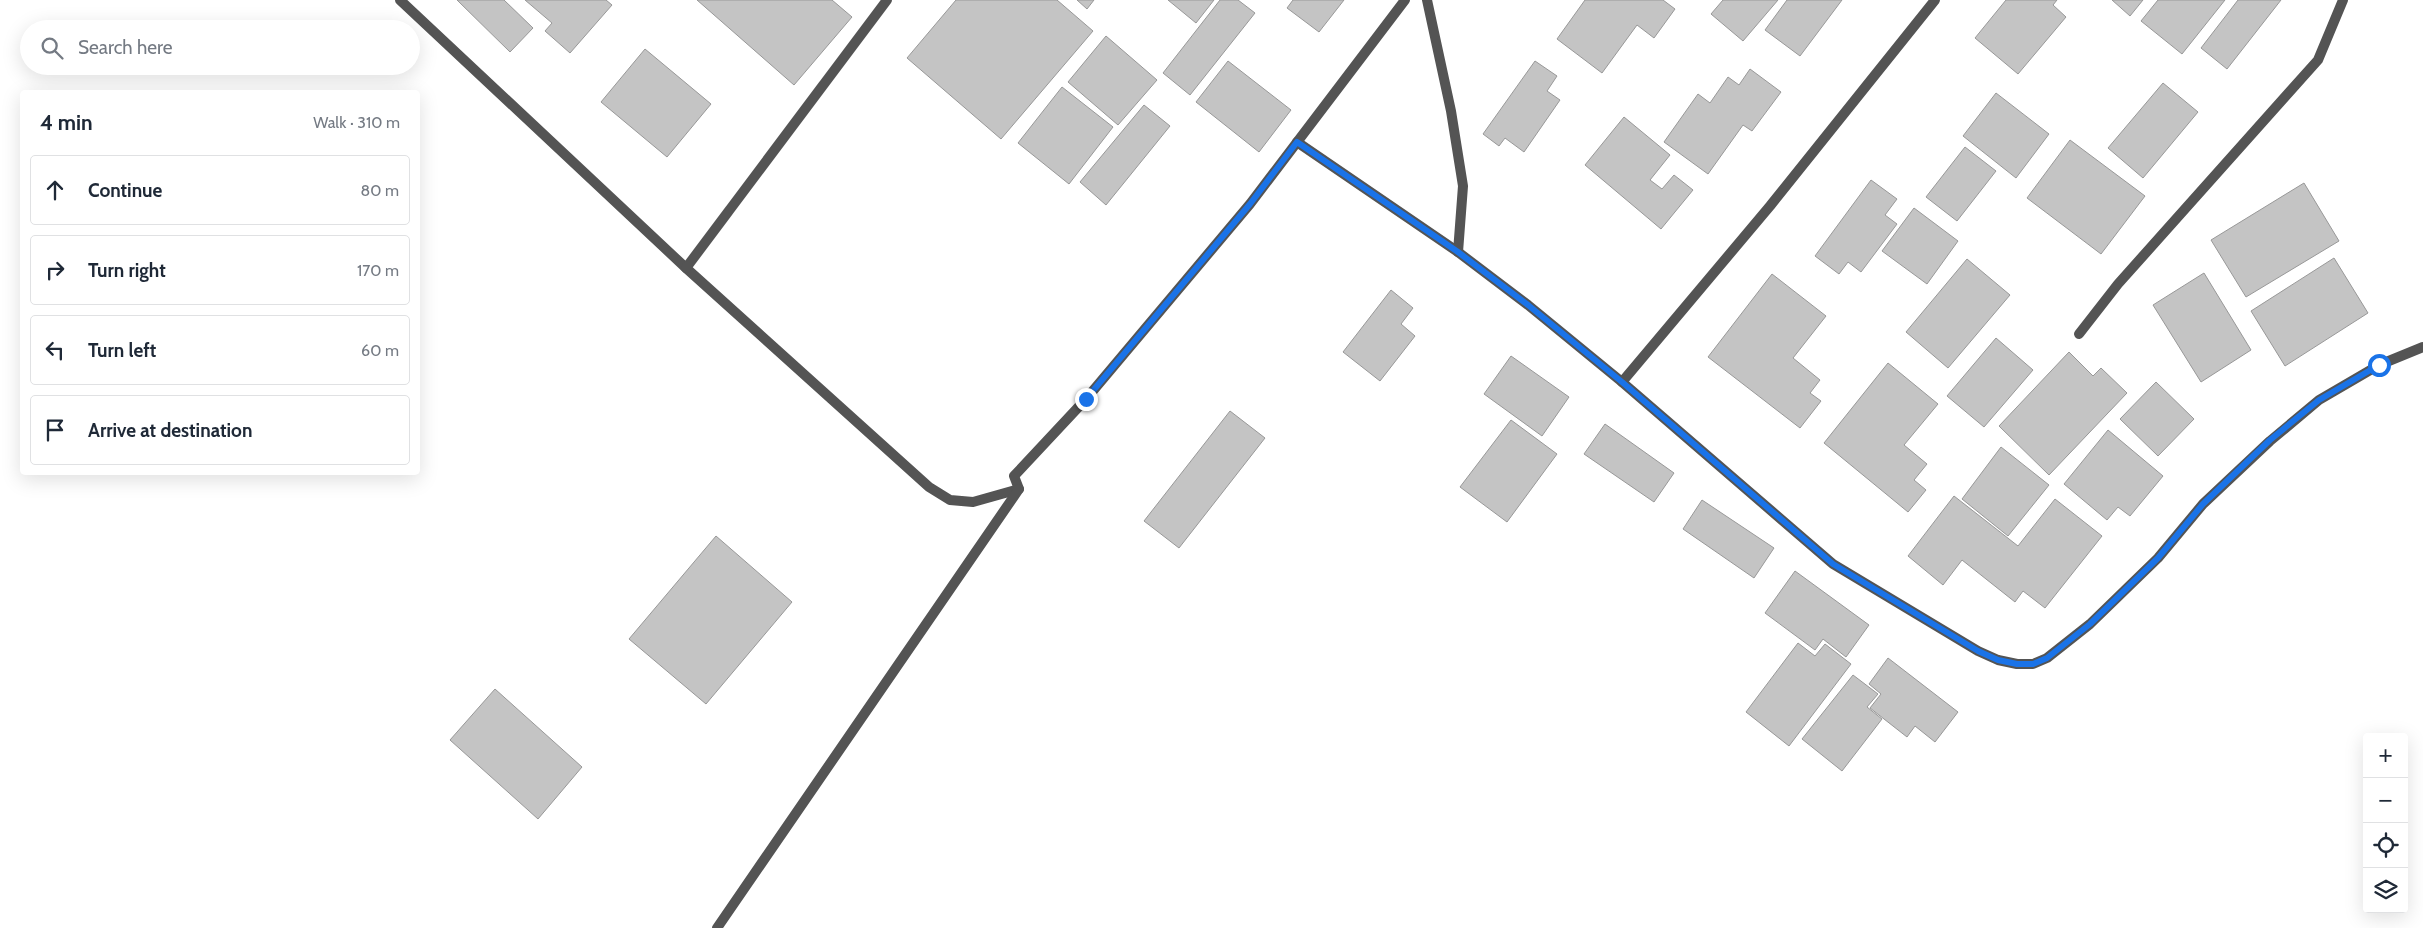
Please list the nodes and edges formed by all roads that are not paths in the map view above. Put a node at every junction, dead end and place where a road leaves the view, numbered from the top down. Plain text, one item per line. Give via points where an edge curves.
1 (400, 0) edge
2 (887, 0) edge
3 (1405, 0) edge
4 (1427, 0) edge
5 (1936, 0) edge
6 (2343, 0) edge
7 (1297, 142) junction
8 (1458, 252) junction
9 (686, 268) junction
10 (2079, 334) dead end
11 (2423, 347) edge
12 (1622, 382) junction
13 (1019, 489) junction
14 (717, 928) edge

1 - 9 street
2 - 9 street
3 - 7 street
4 - 8 street via 1463,186
5 - 12 street via 1770,206
6 - 10 street via 2318,60 2118,284
7 - 8 street
7 - 13 street via 1250,204 1092,392 1014,476
8 - 12 street
9 - 13 street via 929,487 950,500 973,502
11 - 12 street via 2379,365 2319,400 2270,440 2203,504 2158,558 2090,624 2047,658 2033,664 1998,660 1978,651 1833,564
13 - 14 street

